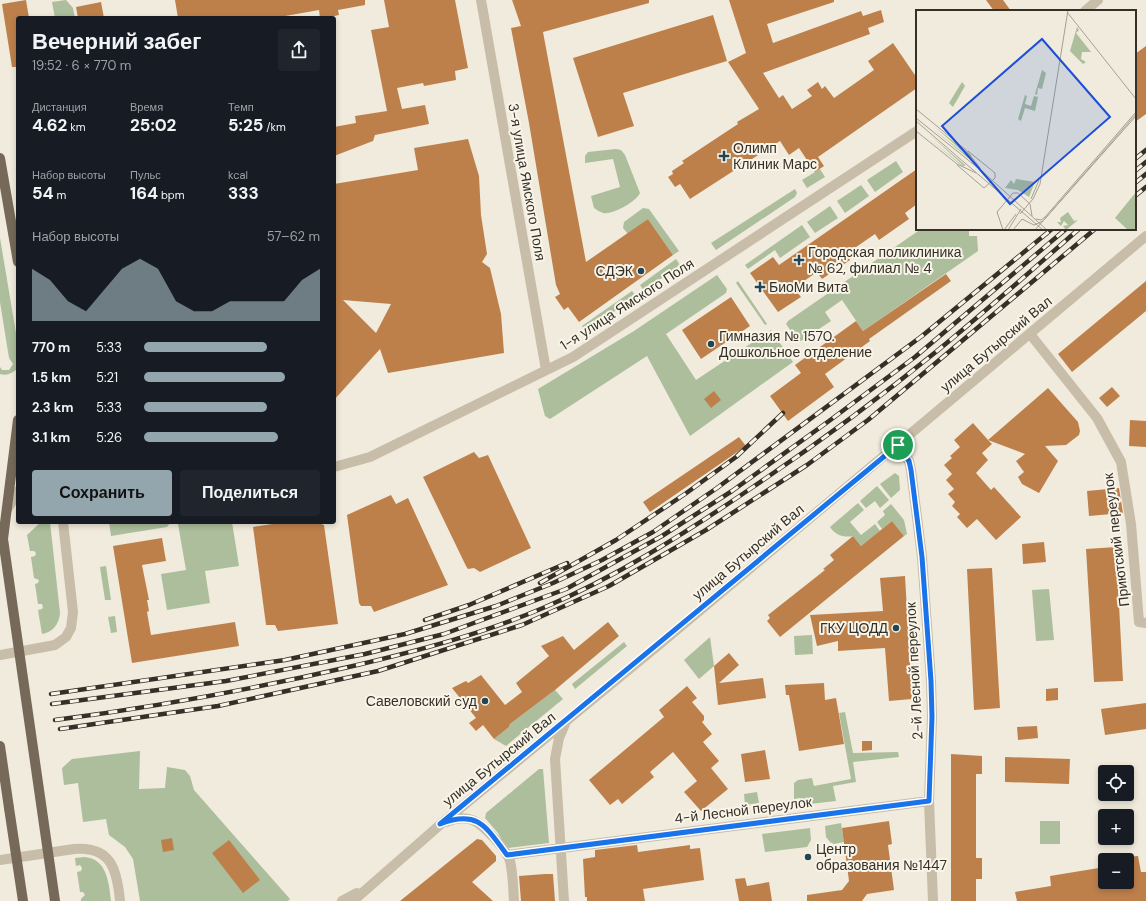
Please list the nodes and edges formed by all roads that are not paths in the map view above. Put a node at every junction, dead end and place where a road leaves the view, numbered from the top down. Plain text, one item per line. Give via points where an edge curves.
1 (481, 0) edge
2 (1098, 0) edge
3 (1086, 10) edge
4 (916, 132) edge
5 (0, 158) edge
6 (1146, 236) edge
7 (16, 250) edge
8 (1030, 334) junction
9 (546, 370) junction
10 (16, 433) edge
11 (898, 445) junction
12 (336, 466) edge
13 (16, 494) edge
14 (2, 521) edge
15 (63, 524) edge
16 (1146, 623) edge
17 (0, 654) edge
18 (567, 721) junction
19 (0, 746) edge
20 (929, 801) junction
21 (440, 824) junction
22 (560, 848) junction
23 (507, 855) junction
24 (0, 860) edge
25 (366, 888) junction
26 (23, 901) edge
27 (55, 901) edge
28 (120, 901) edge
29 (342, 901) edge
30 (353, 901) edge
31 (514, 901) edge
32 (564, 901) edge
33 (933, 901) edge

1 - 9 street, 3-я улица Ямского Поля
2 - 3 street
4 - 9 street, 1-я улица Ямского Поля via 579,352
5 - 7 main road
6 - 8 street, улица Бутырский Вал
8 - 11 street, улица Бутырский Вал
8 - 16 street, Приютский переулок via 1096,418 1121,462 1131,524 1139,622
9 - 12 street, 1-я улица Ямского Поля via 370,457
10 - 14 main road
11 - 18 street, улица Бутырский Вал
11 - 20 street, 2-й Лесной переулок via 909,461 920,538 931,681 932,743
13 - 14 street
14 - 27 main road, bridge
15 - 17 street via 73,607 71,628 66,637 55,645
18 - 21 street, улица Бутырский Вал
18 - 22 street via 559,738 555,759
19 - 26 main road, bridge
20 - 22 street, 4-й Лесной переулок
20 - 33 street, 2-й Лесной переулок
21 - 23 street via 460,818 478,822
21 - 25 street, улица Бутырский Вал
22 - 23 street, 4-й Лесной переулок
22 - 32 street
23 - 31 street
24 - 28 street via 74,849 95,850 114,867
25 - 29 street, улица Бутырский Вал
25 - 30 street, улица Бутырский Вал

